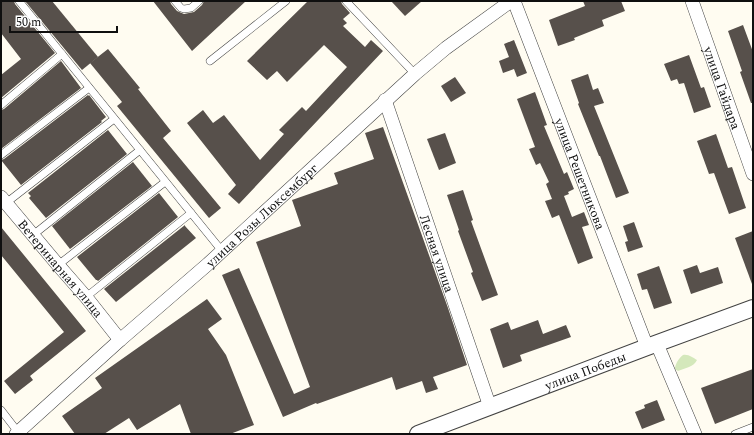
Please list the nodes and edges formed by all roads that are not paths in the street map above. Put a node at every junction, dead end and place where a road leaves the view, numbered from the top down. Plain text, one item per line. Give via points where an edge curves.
1 (19, 1) edge
2 (175, 1) edge
3 (199, 1) edge
4 (286, 1) edge
5 (346, 1) edge
6 (511, 1) edge
7 (514, 1) edge
8 (692, 1) edge
9 (62, 54) junction
10 (210, 61) dead end
11 (415, 74) junction
12 (89, 88) junction
13 (385, 100) junction
14 (1, 105) edge
15 (114, 119) junction
16 (140, 150) junction
17 (1, 155) edge
18 (753, 174) edge
19 (165, 182) junction
20 (3, 200) edge
21 (191, 213) junction
22 (33, 235) junction
23 (222, 251) junction
24 (58, 265) junction
25 (86, 297) junction
26 (753, 308) edge
27 (120, 340) junction
28 (652, 345) junction
29 (490, 407) junction
30 (1, 410) edge
31 (753, 427) edge
32 (17, 433) edge
33 (418, 434) edge
34 (695, 434) edge
35 (735, 434) edge

1 - 9 lane
2 - 3 lane via 184,9 191,8
4 - 10 lane
5 - 11 lane
6 - 11 street, улица Розы Люксембург
7 - 28 street, улица Решетникова
8 - 18 street, улица Гайдара
9 - 12 lane
9 - 14 lane
11 - 13 street, улица Розы Люксембург
12 - 15 lane
12 - 17 lane
13 - 23 street, улица Розы Люксембург
13 - 29 street, Лесная улица
15 - 16 lane
15 - 20 lane
16 - 19 lane
16 - 22 lane
19 - 21 lane
19 - 24 lane
20 - 22 street, Ветеринарная улица
21 - 23 lane
21 - 25 lane
22 - 24 street, Ветеринарная улица
23 - 27 street, улица Розы Люксембург
24 - 25 street, Ветеринарная улица
25 - 27 street, Ветеринарная улица
26 - 28 street, улица Победы
27 - 32 street, улица Розы Люксембург
28 - 29 street, улица Победы
28 - 34 street
29 - 33 street, улица Победы
30 - 32 lane
31 - 35 lane

